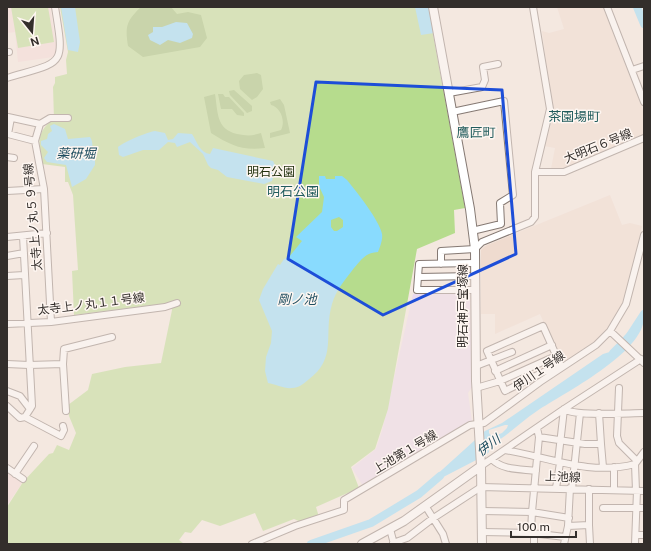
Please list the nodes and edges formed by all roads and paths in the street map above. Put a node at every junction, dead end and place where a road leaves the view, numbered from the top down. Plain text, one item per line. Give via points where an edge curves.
1 (55, 7) edge
2 (433, 7) edge
3 (534, 7) edge
4 (607, 7) edge
5 (498, 64) dead end
6 (644, 66) edge
7 (634, 69) junction
8 (7, 78) edge
9 (449, 93) junction
10 (644, 102) edge
11 (452, 112) junction
12 (9, 117) edge
13 (68, 118) dead end
14 (40, 124) junction
15 (644, 138) edge
16 (35, 141) junction
17 (7, 158) edge
18 (14, 158) dead end
19 (535, 172) junction
20 (44, 189) junction
21 (7, 191) edge
22 (472, 231) junction
23 (46, 233) junction
24 (644, 235) edge
25 (23, 236) junction
26 (7, 237) edge
27 (475, 249) junction
28 (24, 253) junction
29 (7, 256) edge
30 (474, 263) junction
31 (441, 264) junction
32 (24, 275) junction
33 (7, 276) edge
34 (475, 276) junction
35 (419, 277) junction
36 (476, 290) junction
37 (177, 303) dead end
38 (52, 322) junction
39 (27, 323) junction
40 (7, 324) edge
41 (610, 331) junction
42 (112, 338) dead end
43 (508, 342) junction
44 (552, 345) junction
45 (512, 352) junction
46 (532, 354) junction
47 (556, 356) junction
48 (490, 361) junction
49 (517, 361) junction
50 (642, 361) edge
51 (7, 364) edge
52 (63, 364) junction
53 (537, 364) junction
54 (29, 365) junction
55 (476, 366) junction
56 (495, 371) junction
57 (518, 373) junction
58 (540, 373) junction
59 (500, 381) junction
60 (522, 382) junction
61 (476, 388) junction
62 (619, 388) dead end
63 (7, 391) edge
64 (7, 406) edge
65 (564, 408) junction
66 (30, 409) junction
67 (66, 411) dead end
68 (580, 413) junction
69 (599, 413) junction
70 (618, 413) junction
71 (644, 413) edge
72 (25, 417) junction
73 (552, 417) junction
74 (563, 419) junction
75 (63, 426) dead end
76 (478, 426) junction
77 (537, 428) junction
78 (539, 437) junction
79 (560, 440) junction
80 (578, 444) junction
81 (601, 444) junction
82 (34, 446) dead end
83 (505, 450) junction
84 (644, 452) edge
85 (537, 456) junction
86 (492, 459) junction
87 (559, 462) junction
88 (636, 463) junction
89 (481, 466) junction
90 (575, 466) junction
91 (603, 467) junction
92 (614, 467) junction
93 (7, 468) edge
94 (536, 471) junction
95 (15, 474) junction
96 (23, 479) dead end
97 (482, 487) junction
98 (534, 488) junction
99 (556, 488) junction
100 (571, 488) junction
101 (589, 489) junction
102 (614, 490) junction
103 (636, 491) junction
104 (644, 491) edge
105 (426, 507) junction
106 (603, 508) dead end
107 (637, 508) junction
108 (644, 508) edge
109 (482, 511) junction
110 (532, 512) junction
111 (569, 518) junction
112 (432, 519) junction
113 (589, 525) junction
114 (568, 526) junction
115 (390, 529) junction
116 (482, 532) junction
117 (531, 533) junction
118 (636, 534) junction
119 (644, 536) edge
120 (564, 541) edge
121 (393, 543) edge
122 (252, 544) edge
123 (362, 544) edge
124 (446, 544) edge
125 (482, 544) edge
126 (534, 544) edge
127 (590, 544) edge
128 (635, 544) edge

1 - 8 street via 61,50 57,59 48,66
2 - 9 main road, 明石神戸宝塚線
3 - 19 street via 550,109
4 - 7 street
5 - 9 street via 483,67 485,80 482,87
6 - 7 street
7 - 10 street
9 - 11 main road, 明石神戸宝塚線
11 - 22 main road, 明石神戸宝塚線
11 - 22 street via 504,101 513,195 500,203 501,224
12 - 14 street
12 - 16 street via 8,134
13 - 14 street via 50,118
14 - 16 street, 太寺上ノ丸５９号線
15 - 19 street, 大明石６号線 via 564,172
16 - 20 street, 太寺上ノ丸５９号線
17 - 18 street
19 - 27 street via 535,217 531,222 482,242
20 - 21 street
20 - 23 street, 太寺上ノ丸５９号線
22 - 27 main road, 明石神戸宝塚線
23 - 25 street
23 - 38 street, 太寺上ノ丸５９号線
24 - 41 street, 伊川１号線 via 626,304
25 - 26 street
25 - 28 street
27 - 30 main road, 明石神戸宝塚線
27 - 31 street via 442,251
28 - 29 street
28 - 32 street
30 - 31 street
30 - 34 main road, 明石神戸宝塚線
31 - 35 street via 419,264
32 - 33 street
32 - 39 street
34 - 35 street
34 - 36 main road, 明石神戸宝塚線
35 - 36 street via 417,290
36 - 55 main road, 明石神戸宝塚線
37 - 38 street, 太寺上ノ丸１１号線 via 165,307
38 - 39 street, 太寺上ノ丸１１号線
39 - 40 street, 太寺上ノ丸１１号線
39 - 54 street
41 - 50 street
41 - 76 street, 伊川１号線 via 596,345
42 - 52 street via 64,349
43 - 44 street via 543,326
43 - 45 street
43 - 48 street via 487,351
44 - 46 street
44 - 47 street
45 - 48 street
45 - 49 street
46 - 49 street
46 - 53 street
47 - 53 street
47 - 58 street via 560,364
48 - 55 street
48 - 56 street
49 - 56 street
50 - 65 street
51 - 54 street
52 - 54 street
52 - 67 street
53 - 57 street
53 - 58 street
54 - 66 street via 32,406
55 - 61 main road, 明石神戸宝塚線
56 - 59 street
57 - 59 street
57 - 60 street
58 - 60 street
59 - 60 street via 505,390
59 - 61 street
61 - 76 main road, 明石神戸宝塚線
62 - 70 street
63 - 66 street via 20,396
64 - 72 street via 20,418
65 - 68 street via 568,412
65 - 73 street
65 - 74 street
66 - 72 street
68 - 69 street
68 - 80 street
69 - 70 street
69 - 81 street
70 - 71 street
70 - 88 street via 619,443
72 - 75 street via 61,436
73 - 74 street
73 - 77 street
74 - 79 street
76 - 89 main road, 明石神戸宝塚線
76 - 122 street, 上池第１号線 via 470,425 344,500 344,510
77 - 78 street
77 - 83 street
78 - 79 street
78 - 85 street
79 - 80 street
79 - 87 street
80 - 81 street
80 - 90 street
81 - 91 street
82 - 95 street
83 - 85 street
83 - 86 street
84 - 88 street
85 - 87 street
85 - 94 street
86 - 89 street
86 - 94 street via 496,464 506,467
87 - 90 street
87 - 99 street
88 - 92 street
88 - 103 street
89 - 97 main road, 明石神戸宝塚線
89 - 105 main road
90 - 91 street
90 - 100 street
91 - 92 street
92 - 102 street
93 - 95 street
94 - 98 street
95 - 96 street
97 - 98 street, 上池線
97 - 109 main road, 明石神戸宝塚線
97 - 112 street
98 - 99 street, 上池線
98 - 110 street
99 - 100 street, 上池線
100 - 101 street, 上池線
100 - 111 street
101 - 102 street, 上池線
101 - 113 street
102 - 103 street, 上池線
103 - 104 street, 上池線
103 - 107 street
105 - 112 street
105 - 115 main road
106 - 107 street
107 - 108 street
107 - 118 street
109 - 110 street
109 - 116 main road, 明石神戸宝塚線
110 - 111 street
110 - 117 street
111 - 114 street
112 - 121 street via 407,538
112 - 124 street via 443,534
113 - 114 street
113 - 127 street
114 - 120 street
115 - 121 street
115 - 123 main road
116 - 117 street
116 - 125 main road, 明石神戸宝塚線
117 - 120 street
117 - 126 street via 534,536
118 - 119 street
118 - 128 street

